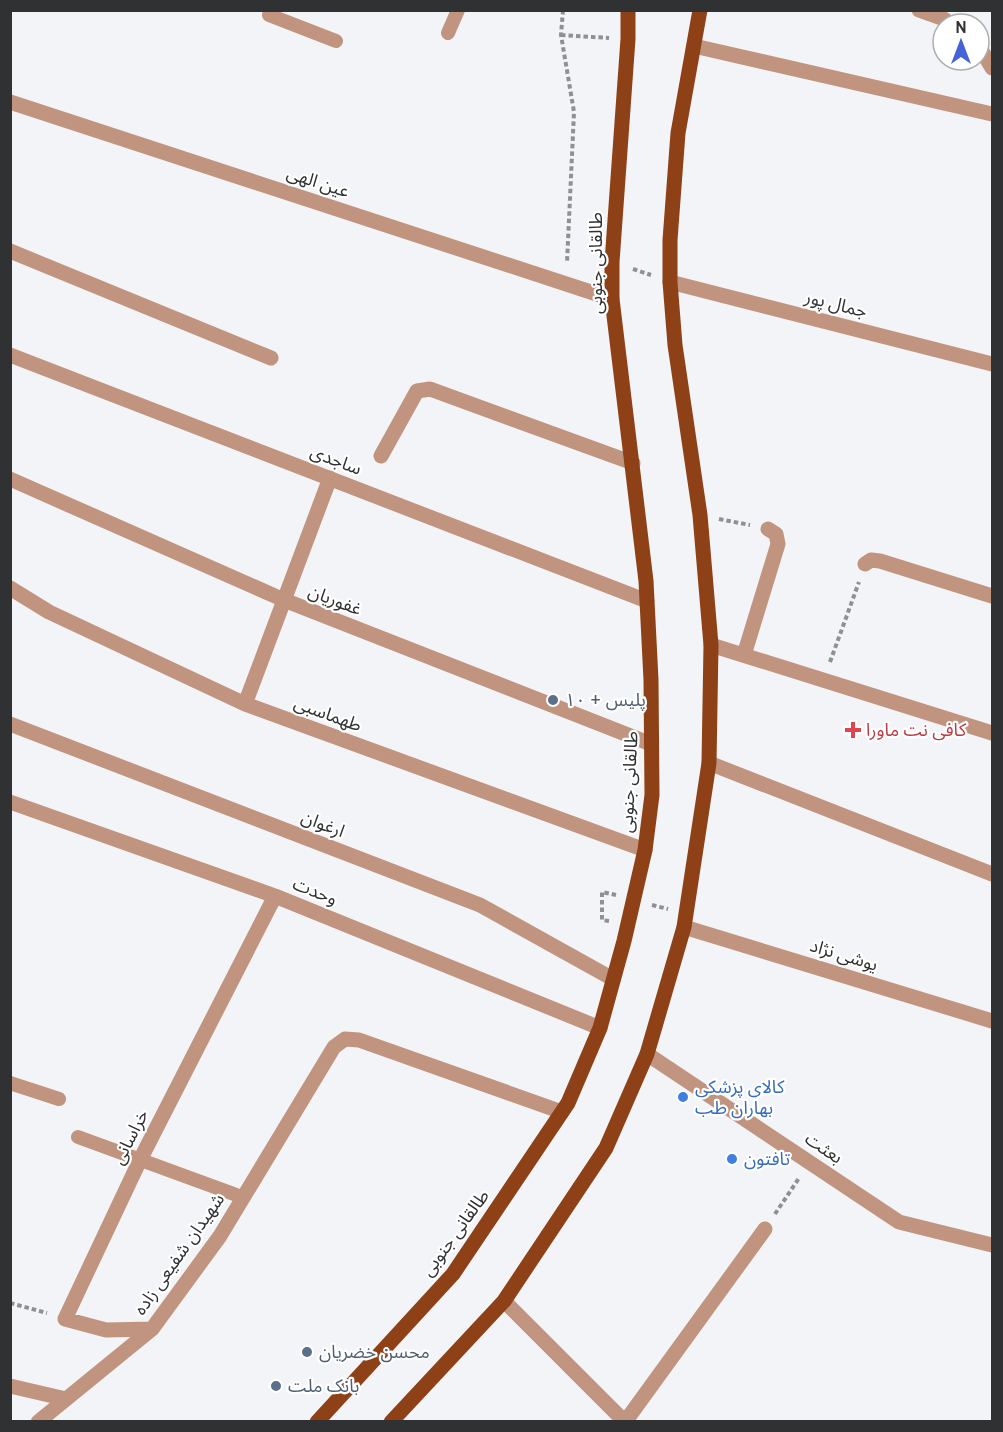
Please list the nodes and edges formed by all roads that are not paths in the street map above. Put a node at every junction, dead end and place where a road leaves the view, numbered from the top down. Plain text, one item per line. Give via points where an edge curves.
1 (271, 10) edge
2 (458, 10) edge
3 (628, 10) edge
4 (700, 10) edge
5 (448, 33) dead end
6 (336, 41) dead end
7 (694, 46) junction
8 (10, 102) edge
9 (993, 114) edge
10 (10, 251) edge
11 (670, 282) junction
12 (612, 299) junction
13 (10, 355) edge
14 (271, 358) dead end
15 (993, 364) edge
16 (381, 456) dead end
17 (633, 463) junction
18 (330, 478) junction
19 (10, 479) edge
20 (772, 531) road end
21 (865, 564) road end
22 (10, 588) edge
23 (993, 596) edge
24 (284, 600) junction
25 (647, 601) junction
26 (711, 645) junction
27 (744, 655) junction
28 (245, 704) junction
29 (10, 724) edge
30 (993, 733) edge
31 (651, 744) junction
32 (709, 763) junction
33 (10, 802) edge
34 (645, 850) junction
35 (993, 874) edge
36 (275, 896) junction
37 (684, 927) junction
38 (614, 979) junction
39 (993, 1021) edge
40 (600, 1028) junction
41 (647, 1054) junction
42 (10, 1083) edge
43 (59, 1099) dead end
44 (562, 1113) junction
45 (78, 1137) dead end
46 (140, 1160) junction
47 (242, 1197) junction
48 (765, 1229) road end
49 (993, 1245) edge
50 (504, 1301) junction
51 (152, 1329) junction
52 (10, 1386) edge
53 (66, 1399) junction
54 (38, 1422) edge
55 (317, 1422) edge
56 (391, 1422) edge
57 (625, 1422) edge

1 - 6 lane via 269,15
2 - 5 lane
3 - 12 main road, طالقانی جنوبی
4 - 7 main road
7 - 9 street
7 - 11 main road via 678,133
8 - 12 street, عین الهی
10 - 14 street
11 - 15 street, جمال پور
11 - 26 main road via 675,345 700,515
12 - 17 main road, طالقانی جنوبی
13 - 18 street, ساجدی
16 - 17 street via 417,391 430,389
17 - 25 main road, طالقانی جنوبی
18 - 24 street
18 - 25 street, ساجدی
19 - 24 street, غفوریان
20 - 27 street via 778,544
21 - 23 street via 880,561
22 - 28 street, طهماسبی via 49,612
24 - 28 street
24 - 31 street, غفوریان
25 - 31 main road, طالقانی جنوبی
26 - 27 street
26 - 32 main road
27 - 30 street
28 - 34 street, طهماسبی
29 - 38 street, ارغوان via 480,905
31 - 34 main road, طالقانی جنوبی via 652,795
32 - 35 street
32 - 37 main road
33 - 36 street, وحدت
34 - 38 main road, طالقانی جنوبی
36 - 40 street, وحدت
36 - 46 street, خراسانی
37 - 39 street, یوشی نژاد
37 - 41 main road
38 - 40 main road, طالقانی جنوبی
40 - 44 main road, طالقانی جنوبی
41 - 49 street, بعثت via 899,1222
41 - 50 main road via 606,1148
42 - 43 lane
44 - 47 street, شهیدان شفیعی زاده via 359,1040 345,1039 334,1047
44 - 55 main road, طالقانی جنوبی via 453,1274
45 - 46 lane
46 - 47 lane
46 - 51 street, خراسانی via 65,1318 106,1330
47 - 51 street, شهیدان شفیعی زاده via 220,1236
48 - 57 street
50 - 56 main road
50 - 57 street
51 - 53 street, شهیدان شفیعی زاده
52 - 53 street
53 - 54 street, شهیدان شفیعی زاده

